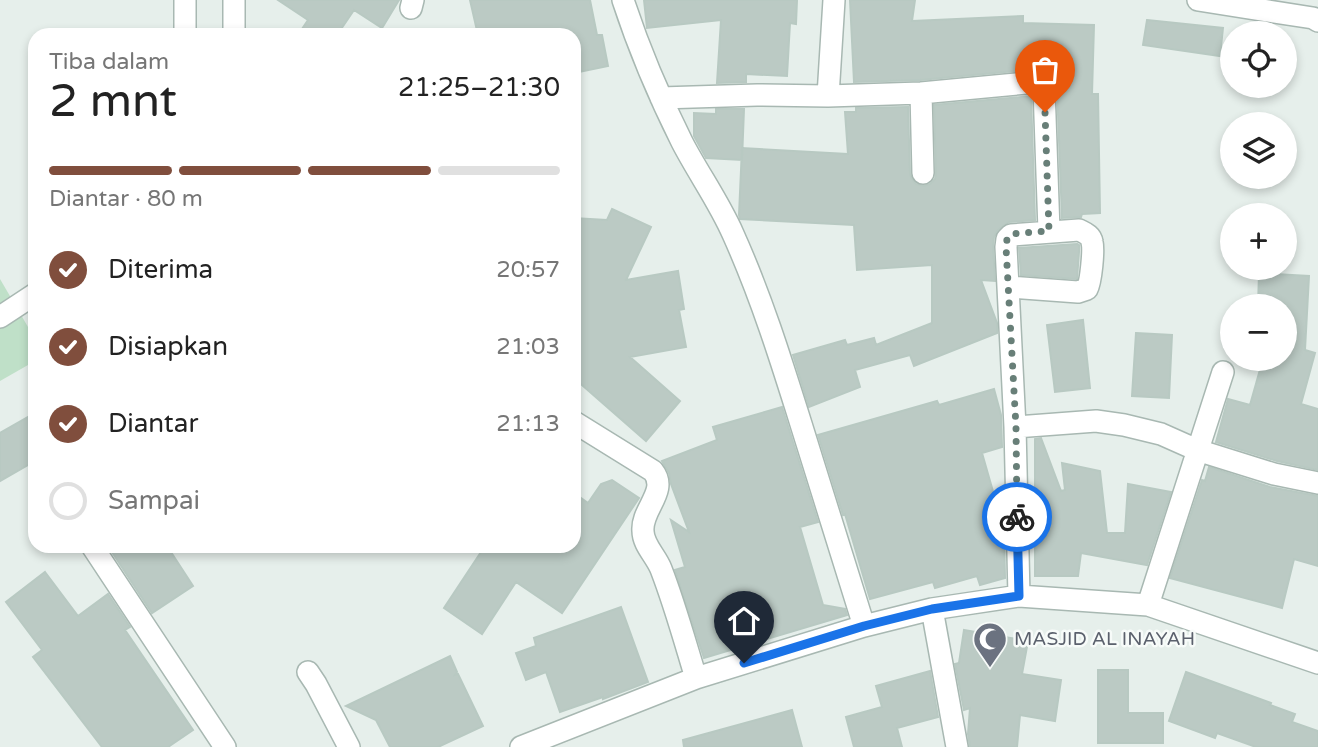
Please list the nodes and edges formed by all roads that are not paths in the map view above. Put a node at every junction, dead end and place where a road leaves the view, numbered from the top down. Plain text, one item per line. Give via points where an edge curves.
1 (185, 0) edge
2 (234, 0) edge
3 (624, 0) edge
4 (834, 0) edge
5 (1198, 0) edge
6 (1227, 2) edge
7 (1318, 21) edge
8 (185, 28) edge
9 (234, 28) edge
10 (921, 93) junction
11 (828, 96) junction
12 (661, 98) junction
13 (923, 173) dead end
14 (1049, 231) junction
15 (1009, 286) junction
16 (28, 299) edge
17 (0, 317) edge
18 (1223, 372) dead end
19 (581, 426) edge
20 (1016, 427) junction
21 (1196, 450) junction
22 (1318, 483) edge
23 (97, 553) edge
24 (1019, 596) junction
25 (1148, 605) junction
26 (932, 609) junction
27 (864, 626) junction
28 (1318, 663) edge
29 (308, 672) dead end
30 (696, 678) junction
31 (225, 747) edge
32 (349, 747) edge
33 (521, 747) edge
34 (957, 747) edge

1 - 8 street
2 - 9 street
3 - 12 street
4 - 11 street
5 - 6 street
6 - 7 street
10 - 11 street
10 - 13 street
10 - 14 street via 1042,85
11 - 12 street
12 - 27 street via 733,233 754,284
14 - 15 street via 1011,234 1007,239
14 - 15 street via 1088,234 1092,241 1087,289
15 - 20 street
16 - 17 street
18 - 21 street
19 - 30 street via 657,475 659,488 645,517 643,535 659,564
20 - 21 street via 1096,421 1161,434
20 - 24 street
21 - 22 street
21 - 25 street
23 - 31 street
24 - 25 street
24 - 26 street
25 - 28 street
26 - 27 street
26 - 34 street
27 - 30 street
29 - 32 street
30 - 33 street

